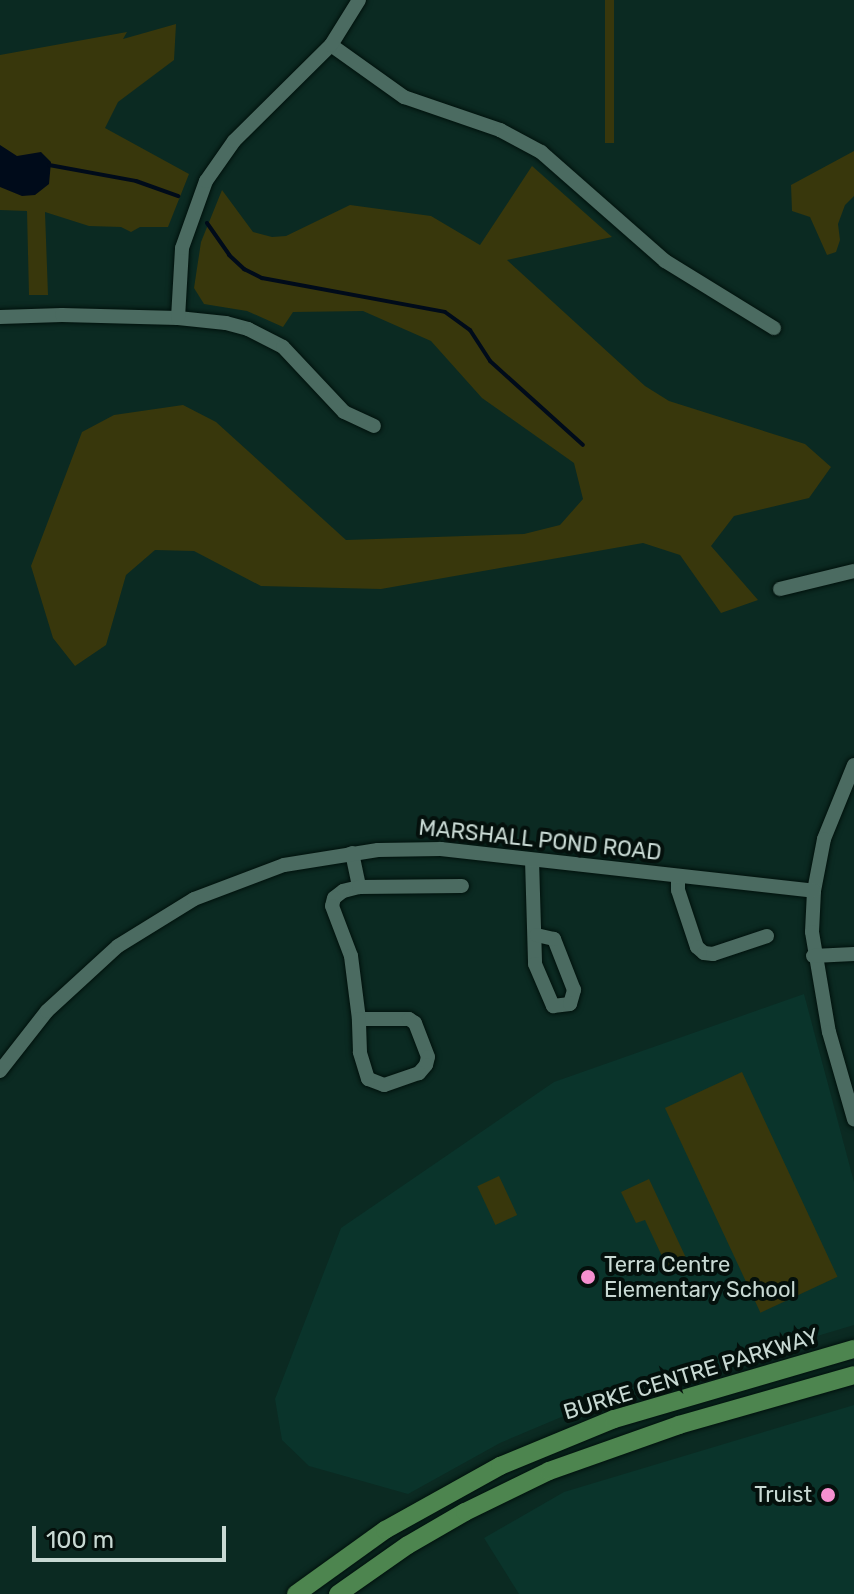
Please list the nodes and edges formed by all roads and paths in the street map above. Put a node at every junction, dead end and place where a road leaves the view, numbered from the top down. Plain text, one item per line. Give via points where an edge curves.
1 (359, 0) edge
2 (331, 45) junction
3 (0, 317) edge
4 (178, 318) junction
5 (774, 328) dead end
6 (374, 426) dead end
7 (854, 571) edge
8 (780, 589) dead end
9 (854, 765) edge
10 (352, 853) junction
11 (532, 860) junction
12 (678, 876) junction
13 (462, 886) dead end
14 (359, 887) junction
15 (814, 891) junction
16 (536, 935) junction
17 (767, 936) dead end
18 (854, 954) edge
19 (813, 956) junction
20 (359, 1019) junction
21 (0, 1071) edge
22 (854, 1119) edge
23 (854, 1349) edge
24 (854, 1375) edge
25 (820, 1384) junction
26 (854, 1387) edge
27 (296, 1594) edge
28 (338, 1594) edge

1 - 2 street
2 - 4 street via 234,141 206,181 182,248
2 - 5 street via 404,97 500,130 541,152 665,261
3 - 4 street
4 - 6 street via 226,323 267,337 297,358 344,412
7 - 8 street
9 - 15 street via 824,839
10 - 11 street, MARSHALL POND ROAD via 441,849
10 - 14 street
10 - 21 street, MARSHALL POND ROAD via 253,875 170,912 74,983
11 - 12 street, MARSHALL POND ROAD
11 - 16 street
12 - 15 street, MARSHALL POND ROAD
12 - 17 street via 697,947 704,953
13 - 14 street
14 - 20 street via 343,891 332,906 351,956
15 - 19 street
16 - 16 street via 535,964 548,999 559,1008 570,1004 574,990 554,939
18 - 19 street
19 - 22 street
20 - 20 street via 415,1023 426,1065 419,1073 384,1085 368,1079
23 - 27 main road, BURKE CENTRE PARKWAY via 614,1419 500,1466 385,1530
24 - 25 main road, BURKE CENTRE PARKWAY
25 - 26 main road
25 - 28 main road, BURKE CENTRE PARKWAY via 660,1431 549,1471 442,1525

